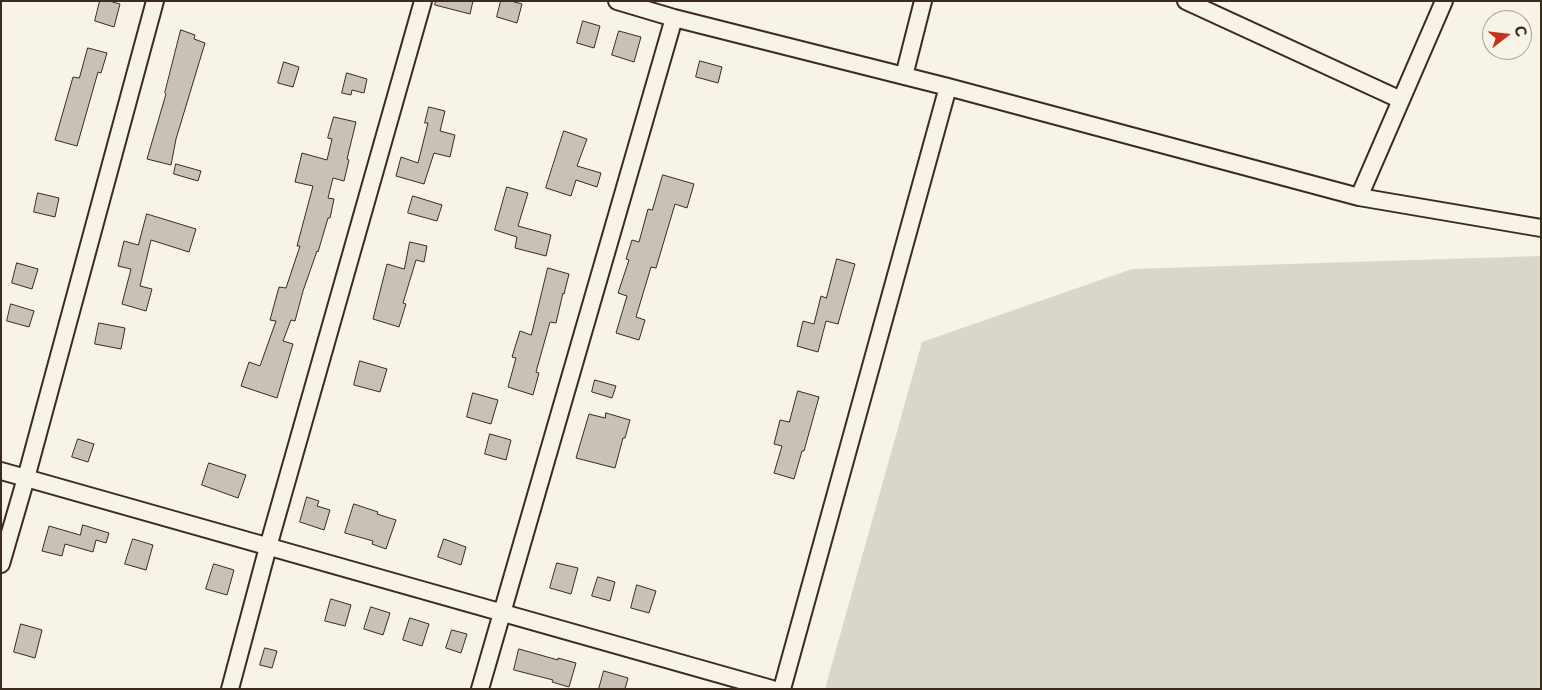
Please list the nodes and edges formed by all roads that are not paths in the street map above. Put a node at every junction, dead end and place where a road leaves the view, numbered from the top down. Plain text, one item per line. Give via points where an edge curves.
1 (156, 1) edge
2 (423, 1) edge
3 (617, 1) edge
4 (923, 1) edge
5 (1186, 1) edge
6 (1444, 1) edge
7 (641, 4) edge
8 (674, 18) junction
9 (904, 76) junction
10 (948, 87) junction
11 (1400, 100) junction
12 (1359, 197) junction
13 (1541, 228) edge
14 (1, 472) edge
15 (26, 478) junction
16 (268, 547) junction
17 (1, 564) edge
18 (502, 613) junction
19 (230, 689) edge
20 (480, 689) edge
21 (772, 689) edge
22 (782, 689) edge

1 - 15 street
2 - 16 street
3 - 7 street
4 - 9 street
5 - 11 street
6 - 11 street
7 - 8 street
8 - 9 street
8 - 18 street
9 - 10 street
10 - 12 street
10 - 22 street
11 - 12 street
12 - 13 street
14 - 15 street
15 - 16 street
15 - 17 street
16 - 18 street
16 - 19 street
18 - 20 street
18 - 21 street

